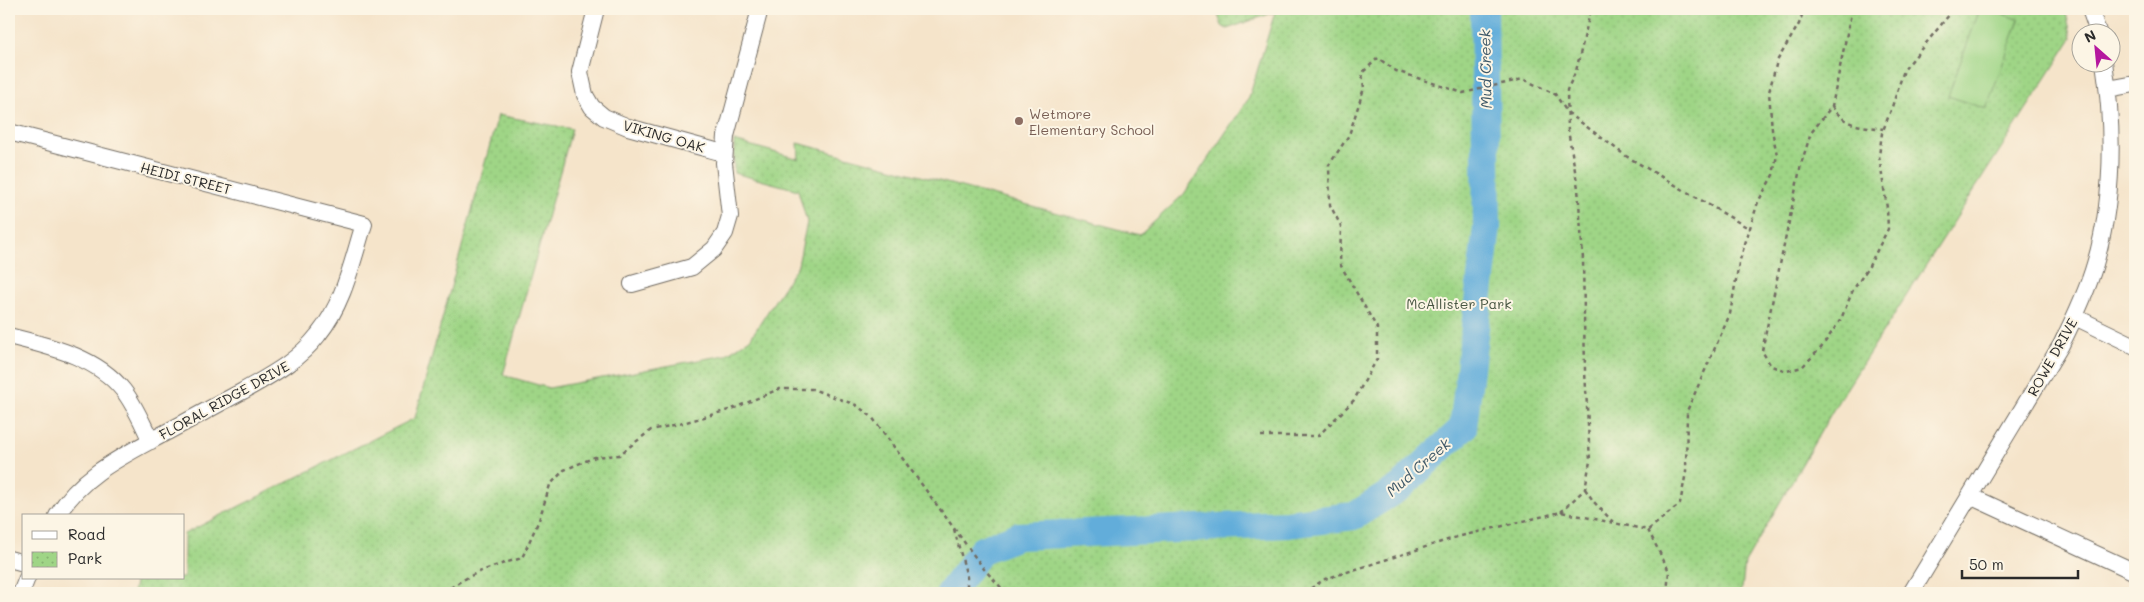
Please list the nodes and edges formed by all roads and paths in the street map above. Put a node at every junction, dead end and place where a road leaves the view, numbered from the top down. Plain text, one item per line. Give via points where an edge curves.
1 (596, 9) edge
2 (760, 9) edge
3 (1591, 9) edge
4 (1804, 9) edge
5 (1852, 9) edge
6 (1954, 9) edge
7 (2057, 9) edge
8 (2063, 9) edge
9 (2090, 9) edge
10 (2095, 22) edge
11 (2105, 72) edge
12 (2135, 84) edge
13 (2108, 89) junction
14 (1832, 106) junction
15 (1567, 112) junction
16 (1884, 129) junction
17 (9, 132) edge
18 (723, 153) junction
19 (364, 224) joint
20 (1750, 229) junction
21 (632, 284) dead end
22 (2075, 317) junction
23 (9, 336) edge
24 (2135, 346) edge
25 (1261, 436) dead end
26 (151, 440) junction
27 (1585, 489) junction
28 (1970, 496) junction
29 (1561, 512) junction
30 (58, 514) edge
31 (1615, 524) junction
32 (953, 525) junction
33 (1648, 530) junction
34 (9, 559) edge
35 (22, 562) edge
36 (2135, 572) edge
37 (26, 580) edge
38 (21, 593) edge
39 (444, 593) edge
40 (967, 593) edge
41 (1006, 593) edge
42 (1304, 593) edge
43 (1667, 593) edge
44 (1911, 593) edge

1 - 18 street, VIKING OAK via 580,72 585,95 592,107 604,117 628,127
2 - 18 street
3 - 15 path via 1576,71 1567,90
4 - 20 path via 1800,24 1777,61 1769,92 1777,155 1773,175 1758,202
5 - 14 path
6 - 16 path via 1904,70
7 - 8 path
9 - 10 street
11 - 13 street, ROWE DRIVE
12 - 13 street
13 - 22 street, ROWE DRIVE via 2110,170 2106,214 2095,264
14 - 16 path via 1839,118 1852,124
14 - 16 path via 1811,133 1801,164 1762,351 1771,366 1787,372 1802,367 1821,348 1841,319 1852,290 1868,268 1888,229 1879,156
15 - 20 path via 1626,156
15 - 25 path via 1555,94 1523,79 1463,92 1396,72 1378,58 1362,73 1364,88 1349,134 1329,165 1330,205 1341,226 1340,264 1377,328 1377,359 1354,400 1318,436
15 - 27 path via 1578,188 1583,259 1590,461
17 - 19 street, HEIDI STREET
18 - 21 street via 730,216 722,239 692,267
19 - 26 street, FLORAL RIDGE DRIVE via 337,305 307,348 281,370
20 - 33 path via 1730,314 1687,411 1686,472 1680,504
22 - 24 street
22 - 28 street, ROWE DRIVE
23 - 26 street via 56,349 99,369 122,388
26 - 30 street, FLORAL RIDGE DRIVE via 95,474 65,502
27 - 29 path
27 - 31 path
28 - 36 street
28 - 44 street, ROWE DRIVE
29 - 31 path
29 - 42 path via 1458,537 1325,579
31 - 33 path
32 - 39 path via 872,417 856,405 812,389 779,389 732,409 651,430 619,455 596,457 564,470 550,486 522,558 482,569
32 - 40 path via 967,577
32 - 41 path via 984,569
33 - 43 path via 1669,571
34 - 35 street
37 - 38 street

